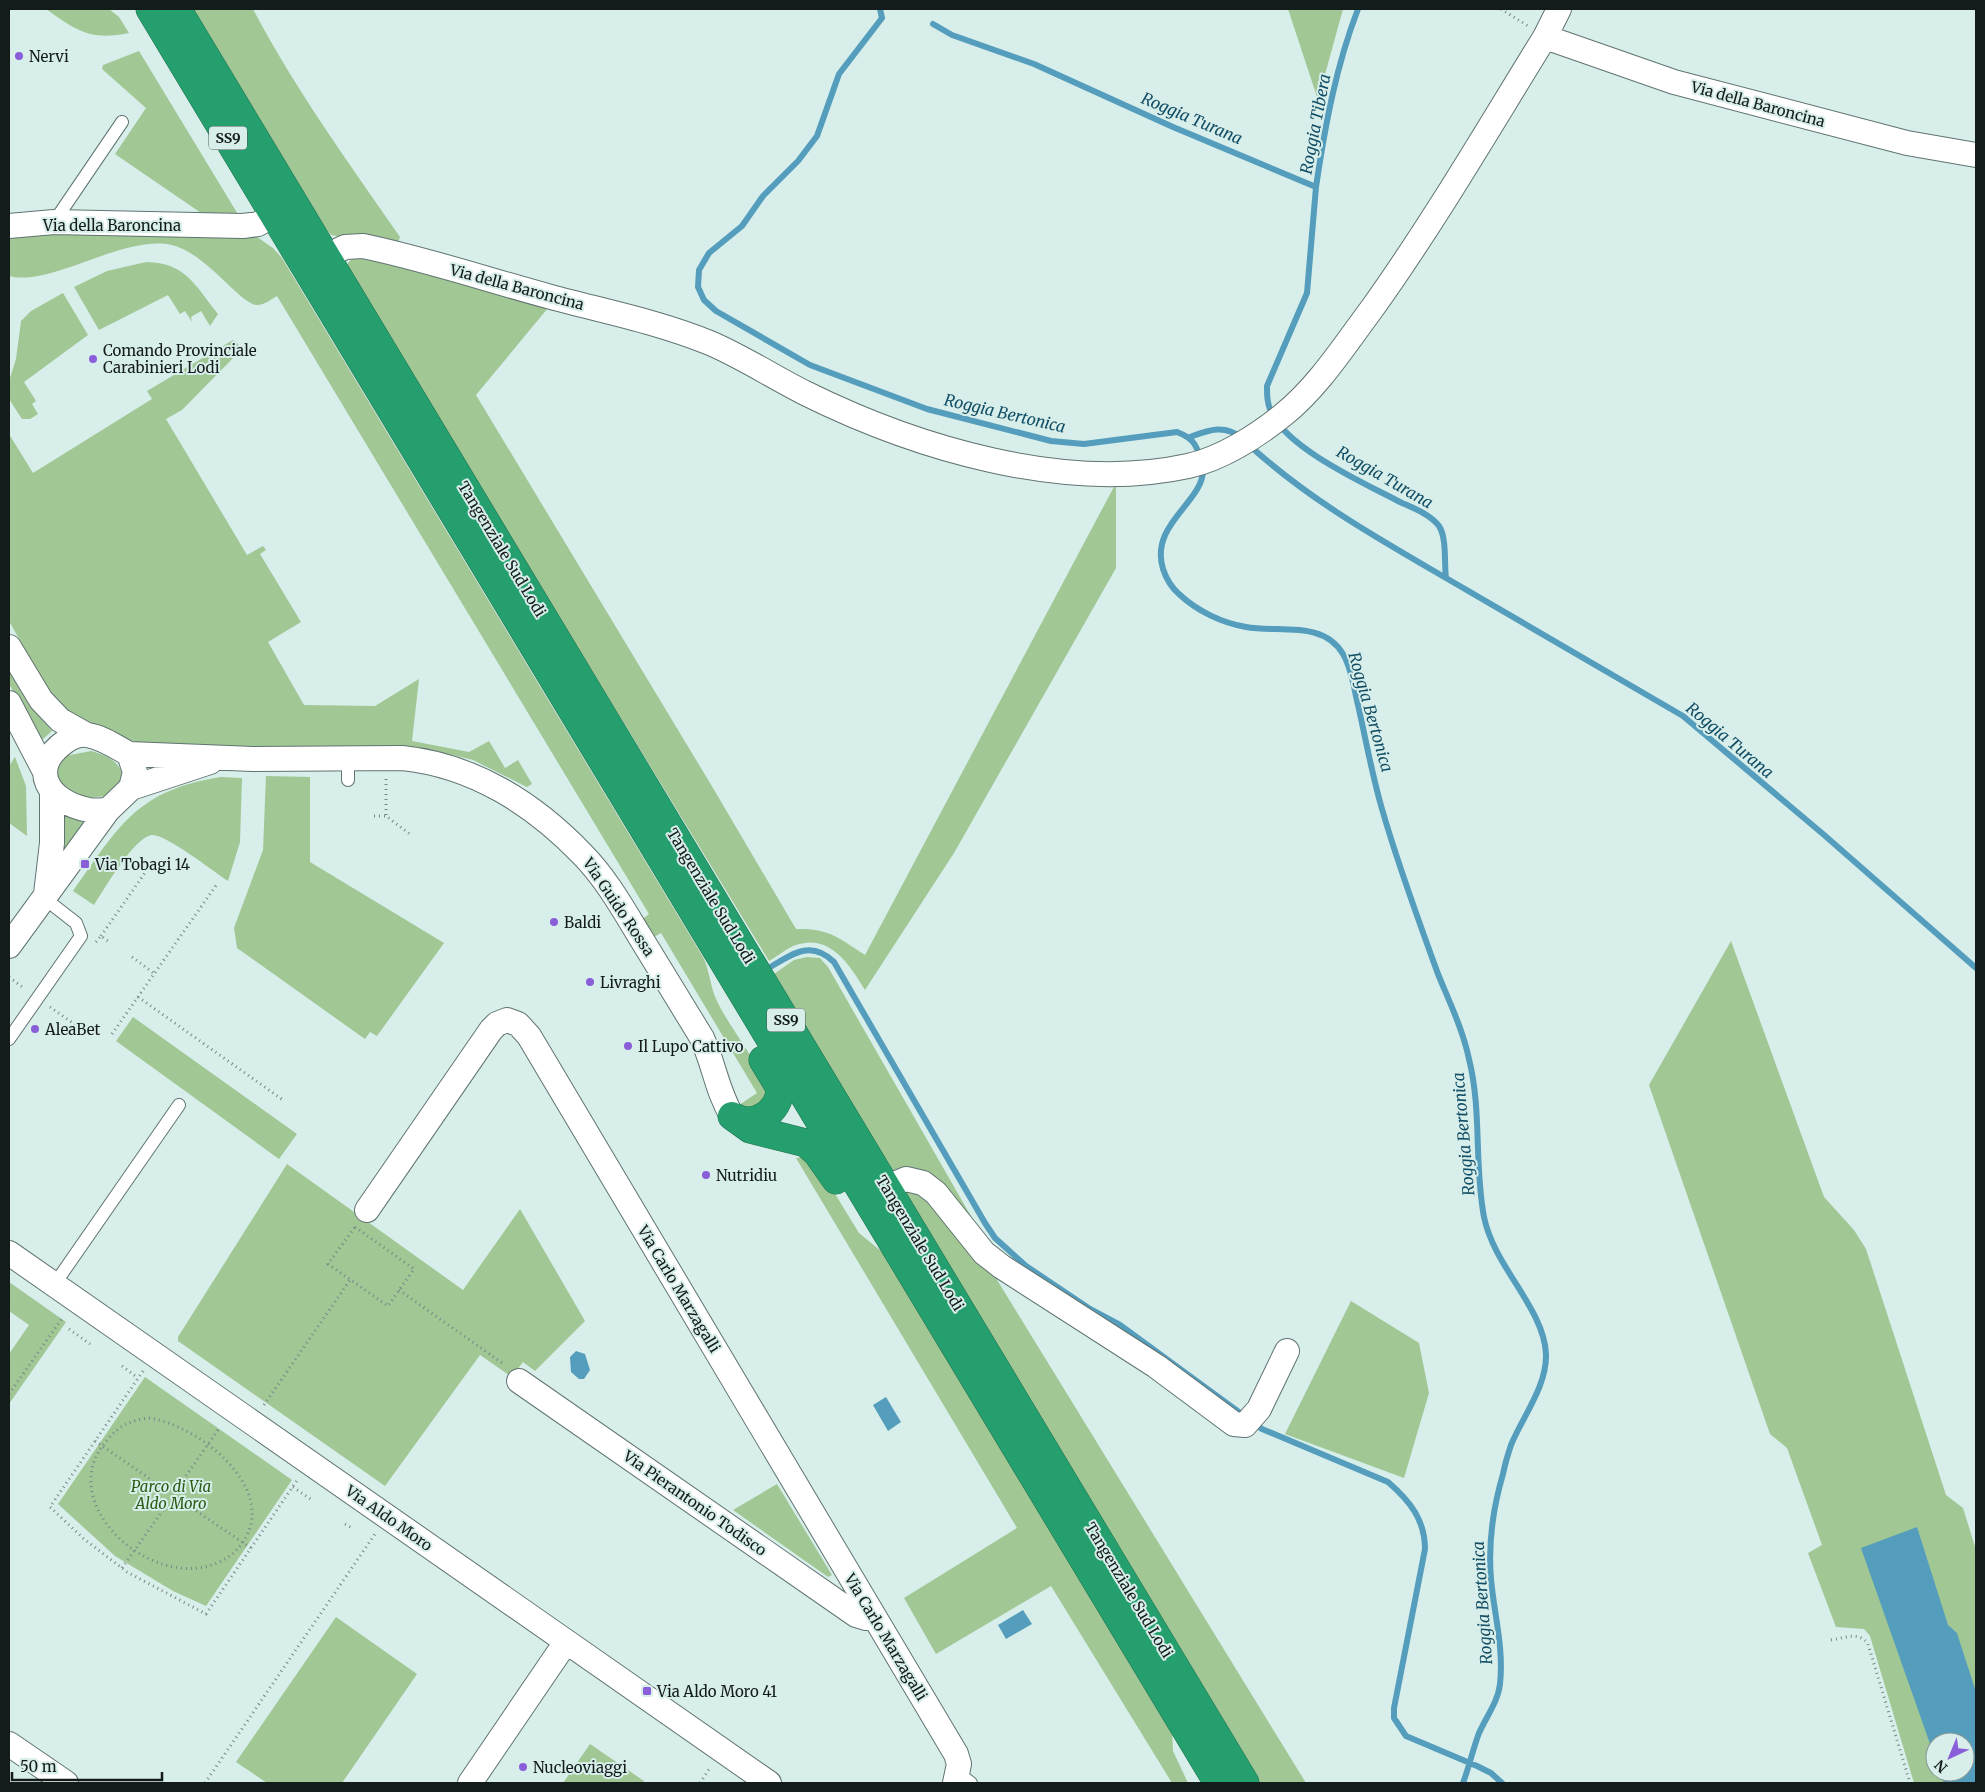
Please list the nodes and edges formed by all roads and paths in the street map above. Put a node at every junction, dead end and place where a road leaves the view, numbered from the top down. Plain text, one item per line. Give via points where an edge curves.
1 (150, 9) edge
2 (177, 9) edge
3 (1501, 9) edge
4 (1559, 9) edge
5 (1544, 37) junction
6 (122, 122) dead end
7 (1976, 155) edge
8 (274, 215) junction
9 (54, 222) junction
10 (9, 226) edge
11 (325, 257) junction
12 (9, 647) edge
13 (9, 702) edge
14 (86, 734) junction
15 (129, 754) junction
16 (227, 757) junction
17 (386, 758) junction
18 (44, 770) junction
19 (130, 788) junction
20 (52, 794) junction
21 (108, 810) junction
22 (374, 816) dead end
23 (386, 816) junction
24 (411, 835) dead end
25 (150, 867) dead end
26 (218, 884) dead end
27 (45, 897) junction
28 (101, 936) dead end
29 (9, 946) edge
30 (132, 957) dead end
31 (724, 962) junction
32 (155, 974) junction
33 (138, 997) junction
34 (50, 1007) dead end
35 (77, 1026) dead end
36 (112, 1034) dead end
37 (9, 1039) edge
38 (283, 1100) dead end
39 (179, 1105) dead end
40 (732, 1116) junction
41 (887, 1187) junction
42 (367, 1210) dead end
43 (892, 1241) junction
44 (9, 1253) edge
45 (350, 1280) junction
46 (54, 1284) junction
47 (399, 1290) junction
48 (64, 1315) dead end
49 (69, 1329) dead end
50 (90, 1344) dead end
51 (1287, 1351) dead end
52 (122, 1366) dead end
53 (143, 1370) dead end
54 (138, 1378) junction
55 (519, 1381) joint
56 (9, 1394) edge
57 (252, 1423) junction
58 (221, 1425) dead end
59 (95, 1441) junction
60 (102, 1446) junction
61 (207, 1446) junction
62 (299, 1479) dead end
63 (184, 1480) dead end
64 (153, 1481) dead end
65 (293, 1487) junction
66 (312, 1500) dead end
67 (192, 1508) dead end
68 (162, 1510) dead end
69 (386, 1517) junction
70 (345, 1524) dead end
71 (352, 1528) dead end
72 (243, 1542) junction
73 (251, 1548) junction
74 (134, 1551) junction
75 (122, 1568) junction
76 (872, 1615) junction
77 (1831, 1640) dead end
78 (566, 1642) junction
79 (9, 1744) edge
80 (1212, 1778) edge
81 (961, 1780) edge
82 (66, 1783) edge
83 (205, 1783) edge
84 (470, 1783) edge
85 (769, 1783) edge
86 (1245, 1783) edge
87 (1910, 1783) edge

1 - 8 highway, Tangenziale Sud Lodi / SS9
2 - 11 highway, Tangenziale Sud Lodi / SS9
3 - 5 path
4 - 5 street, Via della Baroncina
5 - 7 street, Via della Baroncina via 1674,82 1907,143
5 - 11 street, Via della Baroncina via 1416,248 1331,364 1261,429 1200,462 1157,471 1078,474 1000,462 932,444 846,412 709,343 660,326 363,246 345,247
6 - 9 lane
8 - 9 street, Via della Baroncina via 258,224 243,226
8 - 31 highway, Tangenziale Sud Lodi / SS9
9 - 10 street, Via della Baroncina
11 - 41 highway, Tangenziale Sud Lodi / SS9
12 - 14 street via 41,700 60,720
13 - 18 street
14 - 15 street
14 - 18 street via 72,737 58,746
15 - 16 street, Via Guido Rossa
15 - 19 street via 135,772
16 - 17 street, Via Guido Rossa via 348,769
16 - 19 street, Via Guido Rossa
17 - 23 path
17 - 40 street, Via Guido Rossa via 424,760 472,775 524,803 583,855 623,909 702,1038 722,1099
18 - 20 street via 46,784
19 - 21 street
20 - 21 street via 68,804 90,810
20 - 27 street via 52,843
21 - 27 street
22 - 23 path
23 - 24 path
25 - 28 path
26 - 32 path
27 - 29 street
27 - 37 lane via 76,923 80,936
30 - 32 path
31 - 40 highway via 733,1007 780,1088 777,1103 761,1118 742,1121
31 - 43 highway, Tangenziale Sud Lodi / SS9
32 - 33 path
33 - 36 path
33 - 38 path
34 - 35 path
39 - 46 lane
40 - 43 highway via 750,1129 799,1141 812,1148 860,1219
41 - 51 street via 906,1179 923,1183 936,1194 984,1253 1002,1267 1156,1366 1234,1424 1249,1421
41 - 86 highway, Tangenziale Sud Lodi / SS9
42 - 76 street, Via Carlo Marzagalli via 491,1030 507,1020 518,1024 529,1036
43 - 80 highway, Tangenziale Sud Lodi / SS9
44 - 46 street, Via Aldo Moro
45 - 47 path via 388,1306
45 - 47 path via 328,1264 355,1227 414,1269
45 - 57 path
46 - 57 street, Via Aldo Moro
47 - 55 path via 515,1372
48 - 56 path
49 - 50 path
52 - 54 path
53 - 54 path
54 - 59 path
55 - 76 street, Via Pierantonio Todisco via 856,1615 866,1618
57 - 69 street, Via Aldo Moro
58 - 61 path
59 - 60 path
59 - 75 path via 50,1506 84,1539
60 - 61 path via 128,1422 149,1418 173,1426
60 - 64 path
60 - 74 path via 96,1455 91,1477 96,1507 112,1532
61 - 63 path
61 - 72 path via 233,1467 249,1491 254,1512
62 - 65 path
65 - 66 path
65 - 73 path
67 - 72 path
68 - 74 path
69 - 78 street, Via Aldo Moro
69 - 83 path
70 - 71 path
72 - 73 path
72 - 74 path via 227,1558 205,1567 176,1567
73 - 75 path via 206,1614
74 - 75 path
76 - 81 street, Via Carlo Marzagalli via 956,1754
77 - 87 path via 1857,1635 1868,1644
78 - 84 street
78 - 85 street, Via Aldo Moro
79 - 82 street

